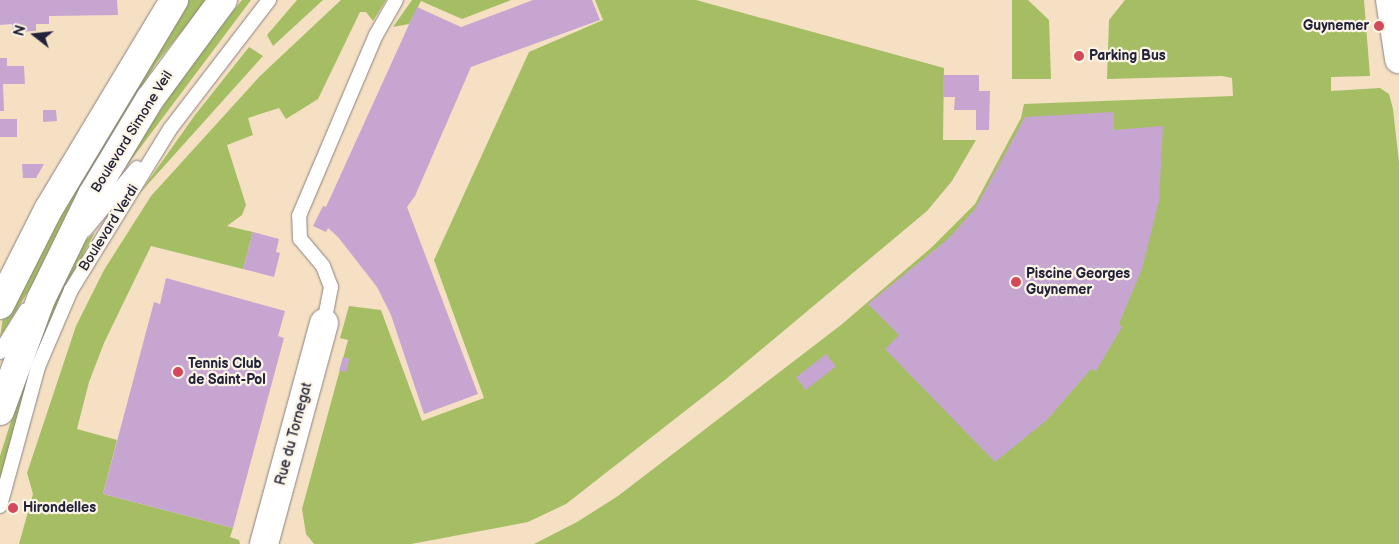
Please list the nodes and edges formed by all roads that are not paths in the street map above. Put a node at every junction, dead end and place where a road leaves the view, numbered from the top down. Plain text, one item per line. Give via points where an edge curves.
1 (174, 0) edge
2 (223, 0) edge
3 (270, 0) edge
4 (396, 0) edge
5 (1390, 0) edge
6 (1399, 59) edge
7 (170, 129) junction
8 (54, 272) junction
9 (0, 305) edge
10 (324, 323) joint
11 (0, 352) edge
12 (0, 411) edge
13 (0, 506) edge
14 (264, 544) edge

1 - 9 street via 27,249
2 - 8 street, Boulevard Simone Veil via 136,122 92,195
3 - 7 lane
4 - 10 lane via 376,35 299,216 300,239 323,266 331,287
5 - 6 street
7 - 8 lane, Boulevard Verdi
7 - 13 lane, Boulevard Verdi via 89,260 58,319 24,412
8 - 11 lane, Boulevard Verdi
8 - 12 street, Boulevard Verdi via 24,341
10 - 14 street, Rue du Tornegat

